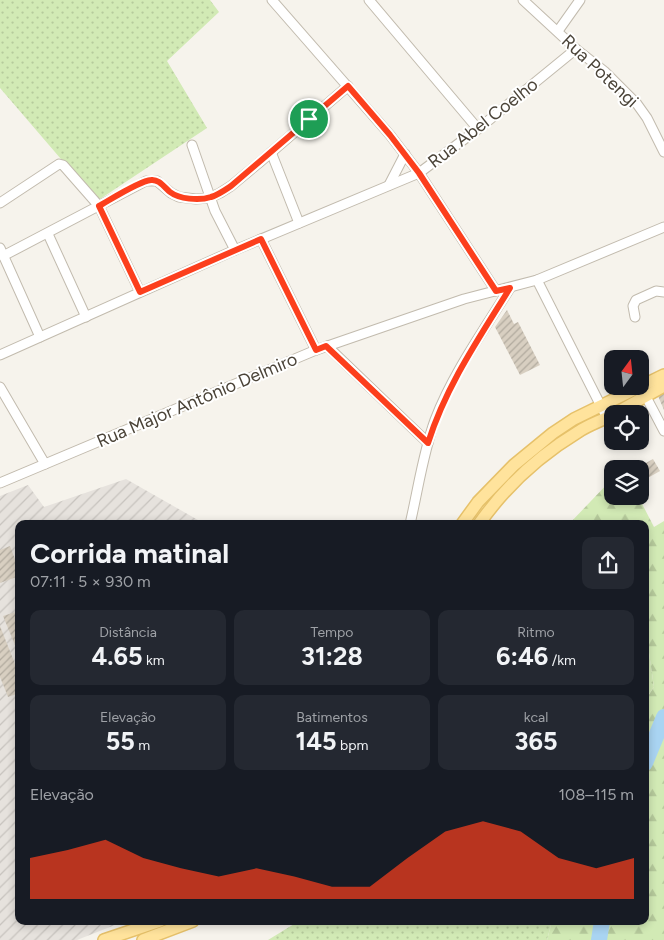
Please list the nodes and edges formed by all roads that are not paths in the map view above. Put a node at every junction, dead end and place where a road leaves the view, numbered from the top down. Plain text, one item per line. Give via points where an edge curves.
1 (272, 0) edge
2 (369, 0) edge
3 (523, 0) edge
4 (580, 0) edge
5 (558, 31) junction
6 (576, 50) junction
7 (348, 86) junction
8 (478, 129) junction
9 (192, 145) dead end
10 (271, 152) junction
11 (664, 152) edge
12 (405, 154) junction
13 (419, 173) junction
14 (389, 185) junction
15 (209, 198) junction
16 (0, 203) edge
17 (99, 206) junction
18 (299, 223) junction
19 (664, 227) edge
20 (48, 234) junction
21 (261, 239) junction
22 (236, 250) junction
23 (2, 252) edge
24 (537, 280) junction
25 (510, 288) junction
26 (496, 291) junction
27 (140, 292) junction
28 (664, 292) edge
29 (86, 317) junction
30 (635, 317) dead end
31 (40, 338) junction
32 (326, 346) junction
33 (316, 350) junction
34 (0, 355) edge
35 (664, 374) edge
36 (664, 386) edge
37 (0, 387) edge
38 (649, 388) edge
39 (649, 390) edge
40 (635, 395) edge
41 (640, 395) edge
42 (646, 395) edge
43 (625, 405) edge
44 (601, 406) junction
45 (604, 409) edge
46 (604, 418) edge
47 (664, 431) edge
48 (428, 443) junction
49 (46, 464) junction
50 (0, 482) edge
51 (411, 520) edge
52 (465, 520) edge
53 (482, 520) edge
54 (148, 925) edge
55 (182, 925) edge
56 (104, 940) edge
57 (142, 940) edge

1 - 7 street
2 - 8 street
3 - 5 street, Rua Potengi
4 - 5 street
5 - 6 street, Rua Potengi
6 - 8 street, Rua Abel Coelho
6 - 11 street, Rua Potengi via 604,71 637,104
7 - 10 street
7 - 12 street
8 - 13 street, Rua Abel Coelho
9 - 15 street
10 - 15 street via 231,186
10 - 18 street
12 - 13 street
12 - 14 street
13 - 14 street, Rua Abel Coelho
13 - 26 street
14 - 18 street, Rua Abel Coelho
15 - 17 street via 179,196 152,180
15 - 22 street
16 - 17 street via 60,164
17 - 20 street
17 - 27 street
18 - 21 street, Rua Abel Coelho
19 - 24 street, Rua Major Antônio Delmiro
20 - 23 street
20 - 29 street
21 - 22 street, Rua Abel Coelho
21 - 33 street
22 - 27 street, Rua Abel Coelho
23 - 31 street
24 - 25 street, Rua Major Antônio Delmiro
24 - 44 street
25 - 26 street, Rua Major Antônio Delmiro
25 - 48 street via 451,385
26 - 32 street, Rua Major Antônio Delmiro
27 - 29 street, Rua Abel Coelho
28 - 30 street via 656,291 636,300 633,306
29 - 31 street, Rua Abel Coelho
31 - 34 street, Rua Abel Coelho
32 - 33 street, Rua Major Antônio Delmiro
32 - 48 street
33 - 49 street, Rua Major Antônio Delmiro
35 - 38 main road
36 - 39 main road
37 - 49 street
40 - 44 main road
41 - 43 main road
42 - 47 street
44 - 45 street
44 - 52 main road via 574,419 527,453 499,479
46 - 53 main road via 552,448
48 - 51 street
49 - 50 street, Rua Major Antônio Delmiro
54 - 56 main road
55 - 57 main road

